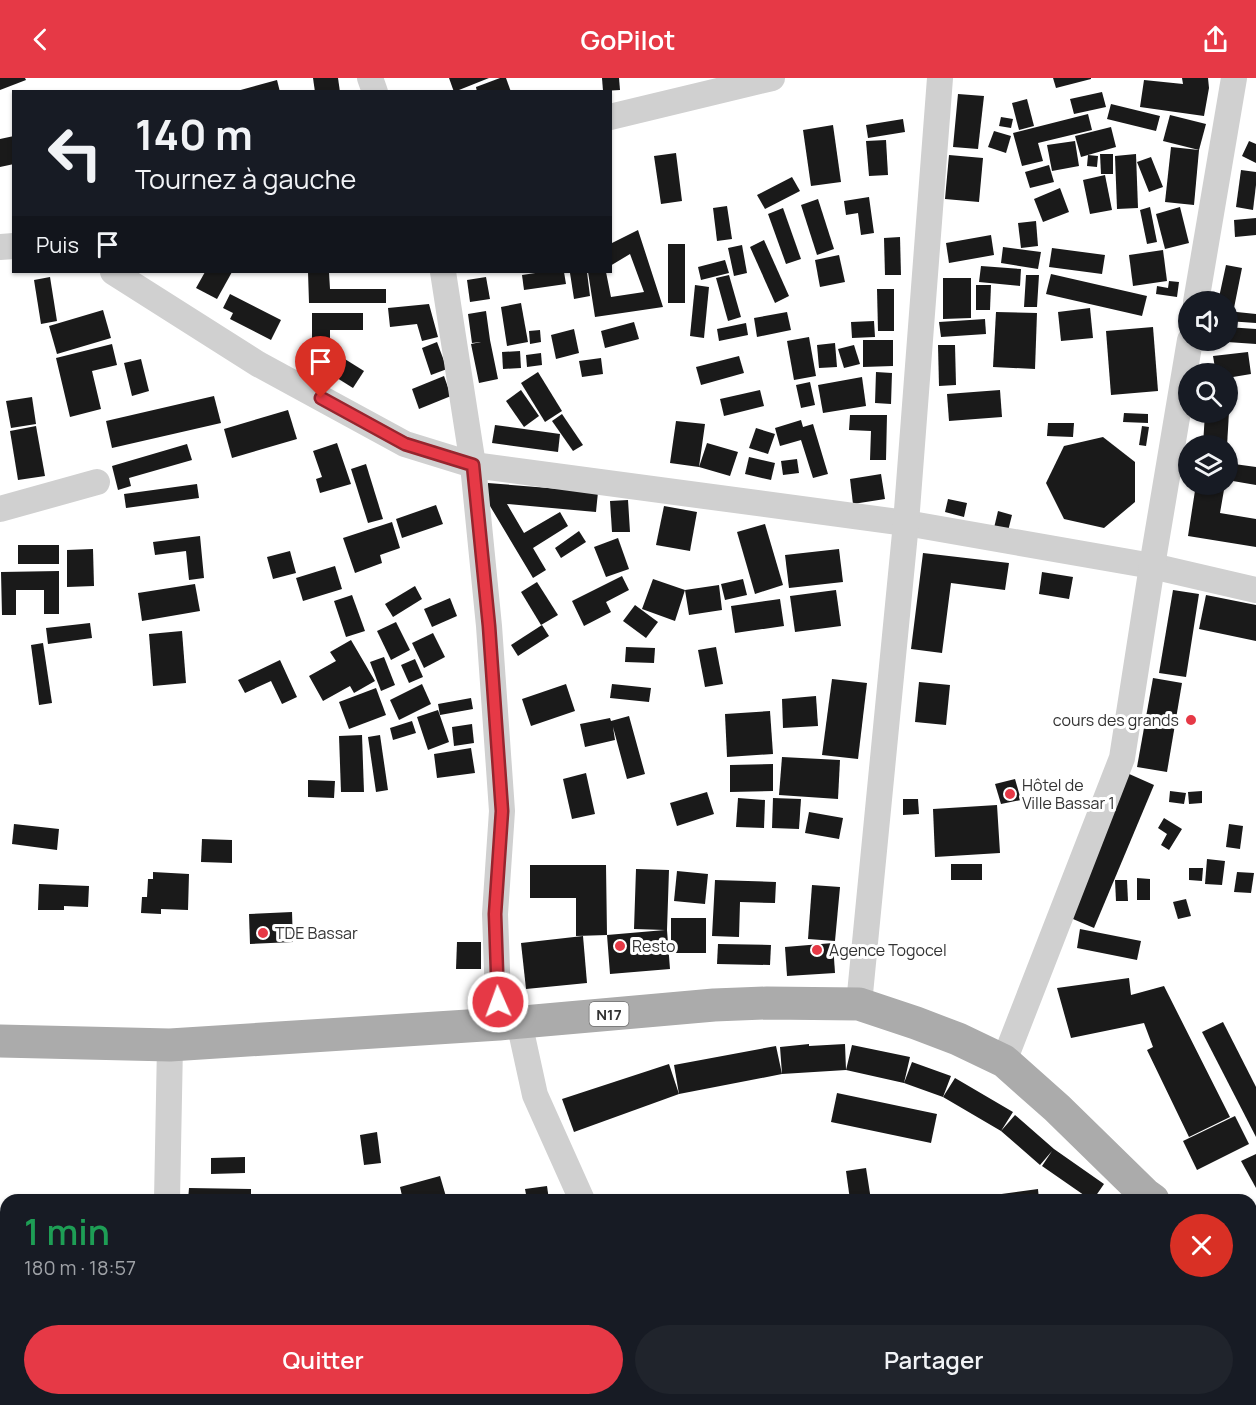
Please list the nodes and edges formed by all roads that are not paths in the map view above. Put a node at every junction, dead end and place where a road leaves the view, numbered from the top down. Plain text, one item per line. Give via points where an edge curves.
1 (772, 78) edge
2 (940, 78) edge
3 (1234, 78) edge
4 (612, 117) edge
5 (115, 273) edge
6 (443, 273) edge
7 (1198, 291) edge
8 (1188, 351) edge
9 (473, 465) junction
10 (97, 482) dead end
11 (0, 509) edge
12 (906, 523) junction
13 (1152, 566) junction
14 (1256, 590) edge
15 (859, 1005) junction
16 (509, 1023) junction
17 (0, 1041) edge
18 (170, 1044) junction
19 (1004, 1061) junction
20 (167, 1194) edge
21 (579, 1194) edge
22 (1145, 1194) edge

1 - 4 street
2 - 12 street
3 - 7 street
5 - 9 street via 258,364 405,444
6 - 9 street
8 - 13 street
9 - 12 street
9 - 16 street via 502,811 495,914
10 - 11 street
12 - 13 street
12 - 15 street
13 - 14 street
13 - 19 street via 1122,758
15 - 16 main road, N17 via 714,1005
15 - 19 main road, N17 via 958,1039
16 - 18 main road, N17
16 - 21 street via 535,1095
17 - 18 main road, N17
18 - 20 street
19 - 22 main road, N17

